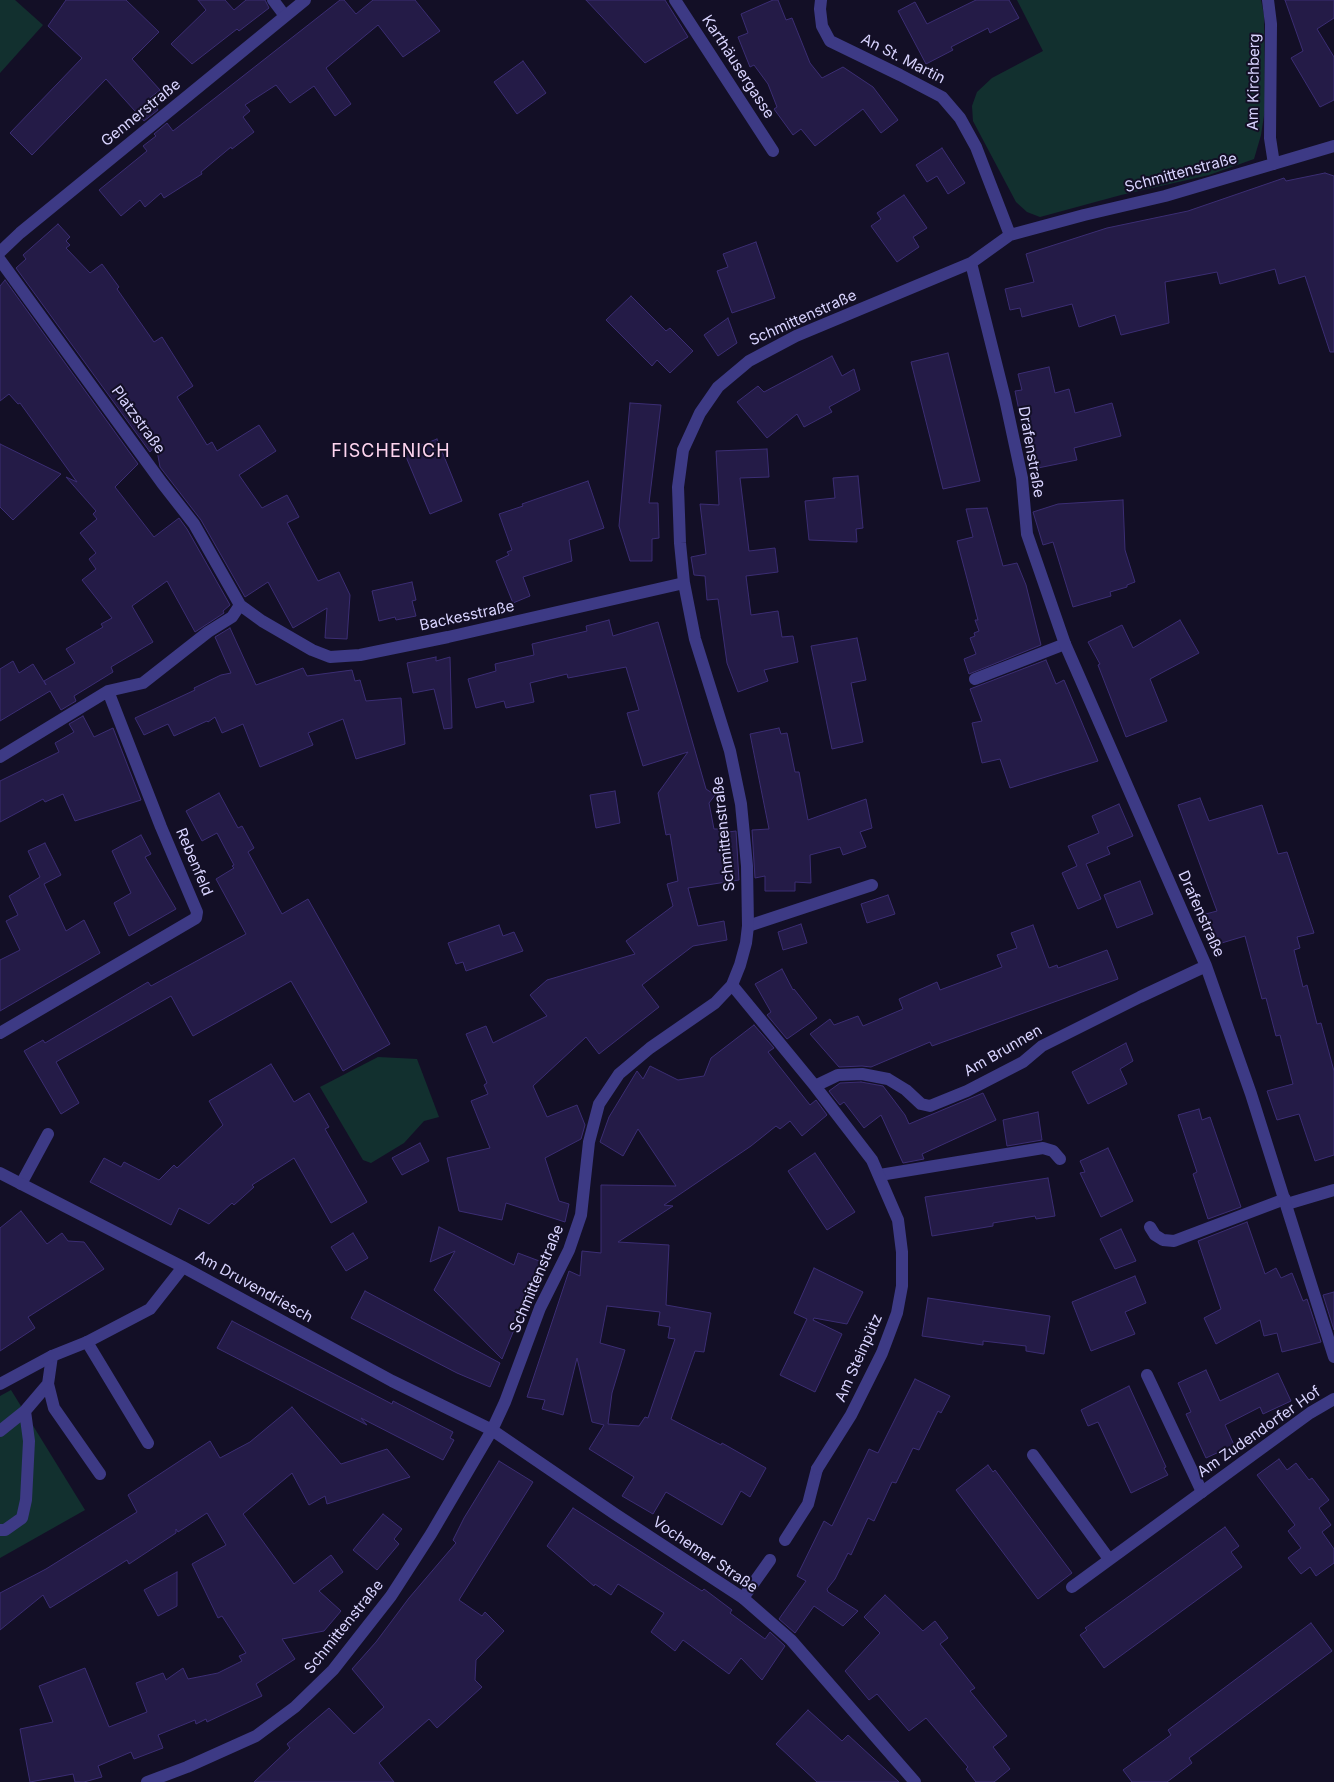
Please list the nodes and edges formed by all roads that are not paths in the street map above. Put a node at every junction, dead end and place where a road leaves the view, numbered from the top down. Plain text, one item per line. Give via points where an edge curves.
1 (273, 0) edge
2 (305, 0) edge
3 (675, 0) edge
4 (821, 0) edge
5 (1268, 0) edge
6 (285, 16) junction
7 (1334, 146) edge
8 (773, 151) dead end
9 (1274, 164) junction
10 (1010, 235) junction
11 (0, 252) edge
12 (0, 260) edge
13 (971, 263) junction
14 (684, 583) junction
15 (240, 605) junction
16 (262, 621) joint
17 (1065, 644) junction
18 (975, 679) dead end
19 (108, 690) junction
20 (0, 756) edge
21 (872, 885) dead end
22 (748, 926) junction
23 (1206, 966) junction
24 (732, 985) junction
25 (0, 1033) edge
26 (815, 1086) junction
27 (48, 1134) dead end
28 (1060, 1159) dead end
29 (0, 1173) edge
30 (880, 1175) junction
31 (21, 1184) junction
32 (1334, 1190) edge
33 (1286, 1202) junction
34 (1150, 1227) dead end
35 (184, 1267) junction
36 (87, 1342) junction
37 (52, 1356) junction
38 (1334, 1357) edge
39 (1146, 1375) dead end
40 (0, 1384) edge
41 (48, 1384) junction
42 (1334, 1399) edge
43 (25, 1411) junction
44 (492, 1430) junction
45 (0, 1431) edge
46 (148, 1443) dead end
47 (1033, 1455) dead end
48 (100, 1474) dead end
49 (1202, 1492) junction
50 (0, 1530) edge
51 (785, 1540) dead end
52 (1109, 1559) junction
53 (770, 1560) dead end
54 (1072, 1587) dead end
55 (742, 1598) junction
56 (147, 1782) edge
57 (915, 1782) edge

1 - 6 street
2 - 6 street, Gennerstraße
3 - 8 street, Karthäusergasse
4 - 10 street, An St. Martin via 822,26 830,41 942,97 960,118 976,147
5 - 9 street, Am Kirchberg via 1271,24 1270,138
6 - 11 street, Gennerstraße
7 - 9 street, Schmittenstraße
9 - 10 street, Schmittenstraße
10 - 13 street, Schmittenstraße
12 - 15 street, Platzstraße via 194,524
13 - 14 street, Schmittenstraße via 796,336 749,361 718,386 700,413 683,450 678,487
13 - 17 street, Drafenstraße via 1022,478 1027,534
14 - 16 street, Backesstraße via 360,655 330,657
14 - 22 street, Schmittenstraße via 695,639 730,750 741,804
15 - 16 street, Platzstraße
15 - 19 street via 232,617 143,683
17 - 18 street
17 - 23 street, Drafenstraße
19 - 20 street
19 - 25 street, Rebenfeld via 197,912 196,918
21 - 22 street
22 - 24 street, Schmittenstraße via 746,944
23 - 26 street, Am Brunnen via 1042,1046 1023,1062 967,1091 930,1106 921,1104 888,1079 862,1074 838,1075
23 - 33 street, Drafenstraße
24 - 26 street, Am Steinpütz
24 - 44 street, Schmittenstraße via 715,1003 619,1074 599,1104 589,1142 581,1215
26 - 30 street, Am Steinpütz
27 - 31 street
28 - 30 street via 1053,1151 1043,1148
29 - 31 street, Am Druvendriesch
30 - 51 street, Am Steinpütz via 898,1220 902,1252 902,1286 897,1313 882,1353 851,1415 816,1470 808,1504
31 - 35 street, Am Druvendriesch
32 - 33 street
33 - 34 street via 1174,1241 1163,1240
33 - 38 street, Drafenstraße
35 - 36 street via 150,1309
35 - 44 street, Am Druvendriesch via 392,1381
36 - 37 street
36 - 46 street
37 - 40 street
37 - 41 street
39 - 49 street, Am Zudendorfer Hof
41 - 43 street
41 - 48 street via 54,1408
42 - 49 street, Am Zudendorfer Hof
43 - 45 street
43 - 50 street via 29,1441 26,1500 22,1518
44 - 55 street, Vochemer Straße
44 - 56 street, Schmittenstraße via 391,1596 332,1670 295,1706 256,1736
47 - 52 street
49 - 52 street, Am Zudendorfer Hof
52 - 54 street, Am Zudendorfer Hof
53 - 55 street
55 - 57 street, Vochemer Straße via 791,1640

